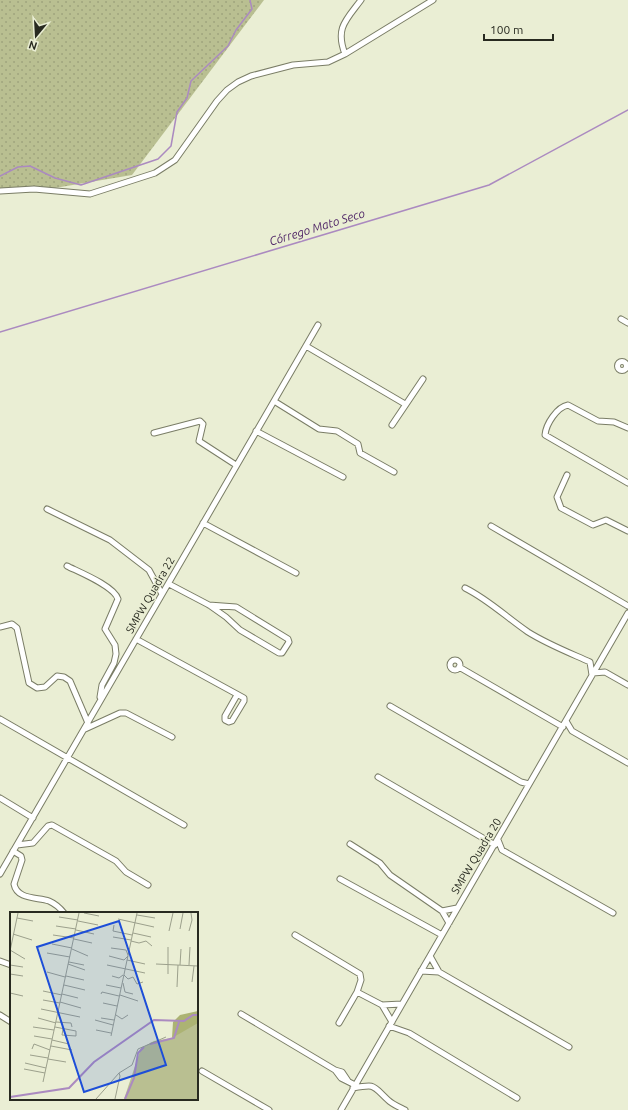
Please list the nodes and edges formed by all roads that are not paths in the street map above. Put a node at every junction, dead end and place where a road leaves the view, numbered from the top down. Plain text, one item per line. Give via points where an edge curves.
1 (361, 0) edge
2 (434, 0) edge
3 (346, 54) junction
4 (0, 191) edge
5 (621, 319) dead end
6 (628, 323) edge
7 (318, 325) dead end
8 (306, 346) junction
9 (423, 379) dead end
10 (274, 401) junction
11 (405, 404) junction
12 (392, 425) dead end
13 (628, 428) edge
14 (256, 431) junction
15 (154, 434) dead end
16 (236, 465) junction
17 (394, 472) dead end
18 (343, 476) dead end
19 (567, 476) dead end
20 (628, 483) edge
21 (48, 509) dead end
22 (203, 522) junction
23 (491, 526) dead end
24 (628, 531) edge
25 (67, 566) dead end
26 (296, 572) dead end
27 (169, 584) junction
28 (465, 588) dead end
29 (162, 594) junction
30 (209, 605) junction
31 (628, 606) edge
32 (628, 613) edge
33 (0, 627) edge
34 (136, 639) junction
35 (600, 661) junction
36 (590, 662) junction
37 (459, 667) dead end
38 (604, 672) junction
39 (593, 674) junction
40 (628, 685) edge
41 (237, 695) junction
42 (234, 701) junction
43 (99, 702) junction
44 (241, 705) junction
45 (390, 706) dead end
46 (0, 719) edge
47 (566, 721) junction
48 (87, 726) junction
49 (561, 729) junction
50 (572, 731) junction
51 (172, 737) dead end
52 (68, 757) junction
53 (628, 763) edge
54 (378, 777) dead end
55 (520, 782) junction
56 (529, 784) junction
57 (525, 791) junction
58 (0, 798) edge
59 (33, 818) junction
60 (184, 826) dead end
61 (498, 840) junction
62 (350, 844) dead end
63 (17, 845) junction
64 (495, 845) junction
65 (502, 850) junction
66 (14, 851) junction
67 (490, 854) junction
68 (0, 874) edge
69 (340, 879) dead end
70 (148, 885) dead end
71 (457, 908) junction
72 (442, 911) junction
73 (63, 912) edge
74 (613, 912) dead end
75 (449, 923) junction
76 (295, 935) dead end
77 (442, 935) junction
78 (430, 956) junction
79 (0, 960) edge
80 (10, 965) edge
81 (421, 971) junction
82 (439, 972) junction
83 (357, 992) junction
84 (402, 1004) junction
85 (382, 1005) junction
86 (241, 1014) dead end
87 (0, 1015) edge
88 (10, 1021) edge
89 (339, 1023) dead end
90 (390, 1024) junction
91 (569, 1047) dead end
92 (202, 1072) dead end
93 (354, 1086) junction
94 (517, 1098) dead end
95 (269, 1110) edge
96 (341, 1110) edge
97 (405, 1110) edge

1 - 3 street via 342,25 340,42
2 - 3 street
3 - 4 street via 328,62 285,66 238,82 217,101 175,160 138,180 90,194 28,188
5 - 6 street
7 - 8 street, SMPW Quadra 22
8 - 10 street, SMPW Quadra 22
8 - 11 street
9 - 11 street
10 - 14 street, SMPW Quadra 22
10 - 17 street via 319,429 337,431 358,444 360,453
11 - 12 street
13 - 20 street via 614,422 598,420 568,405 559,409 546,430 546,435
14 - 16 street, SMPW Quadra 22
14 - 18 street
15 - 16 street via 200,421 203,424 199,441
16 - 22 street, SMPW Quadra 22
19 - 24 street via 557,497 561,508 593,525 606,520
21 - 29 street via 110,540 149,570
22 - 26 street
22 - 27 street, SMPW Quadra 22
23 - 31 street
25 - 43 street via 104,586 118,599 105,628 115,644 114,663 102,685
27 - 29 street, SMPW Quadra 22
27 - 30 street
28 - 36 street via 489,601 531,633
29 - 34 street, SMPW Quadra 22
30 - 30 street via 226,616 240,630 279,653 282,653 289,642 236,607
32 - 35 street, SMPW Quadra 20
33 - 48 street via 12,624 17,628 29,683 37,688 45,687 57,676 70,681
34 - 41 street
34 - 43 street, SMPW Quadra 22
35 - 36 street
35 - 38 street
35 - 39 street, SMPW Quadra 20
36 - 39 street
37 - 49 street
38 - 39 street
38 - 40 street
39 - 47 street, SMPW Quadra 20
41 - 42 street
41 - 44 street via 244,698
42 - 44 street
42 - 44 street via 225,716 229,722
43 - 48 street, SMPW Quadra 22
45 - 55 street
46 - 52 street
47 - 49 street, SMPW Quadra 20
47 - 50 street
48 - 51 street via 126,713
48 - 52 street, SMPW Quadra 22
49 - 50 street
49 - 56 street, SMPW Quadra 20
50 - 53 street
52 - 59 street, SMPW Quadra 22
52 - 60 street
54 - 64 street
55 - 56 street
55 - 57 street
56 - 57 street, SMPW Quadra 20
57 - 61 street, SMPW Quadra 20
58 - 59 street
59 - 63 street, SMPW Quadra 22
61 - 64 street, SMPW Quadra 20
61 - 65 street
62 - 72 street via 380,862 390,875
63 - 66 street, SMPW Quadra 22
63 - 70 street via 31,844 52,825 116,861 126,872
64 - 67 street, SMPW Quadra 20
65 - 67 street
65 - 74 street
66 - 68 street, SMPW Quadra 22
66 - 73 street via 22,860 15,881 18,891 25,896 51,902
67 - 71 street, SMPW Quadra 20
69 - 77 street
71 - 72 street
71 - 75 street, SMPW Quadra 20
72 - 75 street
75 - 77 street, SMPW Quadra 20
76 - 83 street via 360,974 362,980
77 - 78 street, SMPW Quadra 20
78 - 81 street, SMPW Quadra 20
78 - 82 street
79 - 80 street
81 - 82 street
81 - 84 street, SMPW Quadra 20
82 - 91 street
83 - 85 street
83 - 89 street
84 - 85 street
84 - 90 street, SMPW Quadra 20
85 - 90 street
86 - 93 street via 335,1070 339,1076
87 - 88 street
90 - 93 street, SMPW Quadra 20
90 - 94 street
92 - 95 street
93 - 96 street, SMPW Quadra 20
93 - 97 street via 374,1087 390,1102

